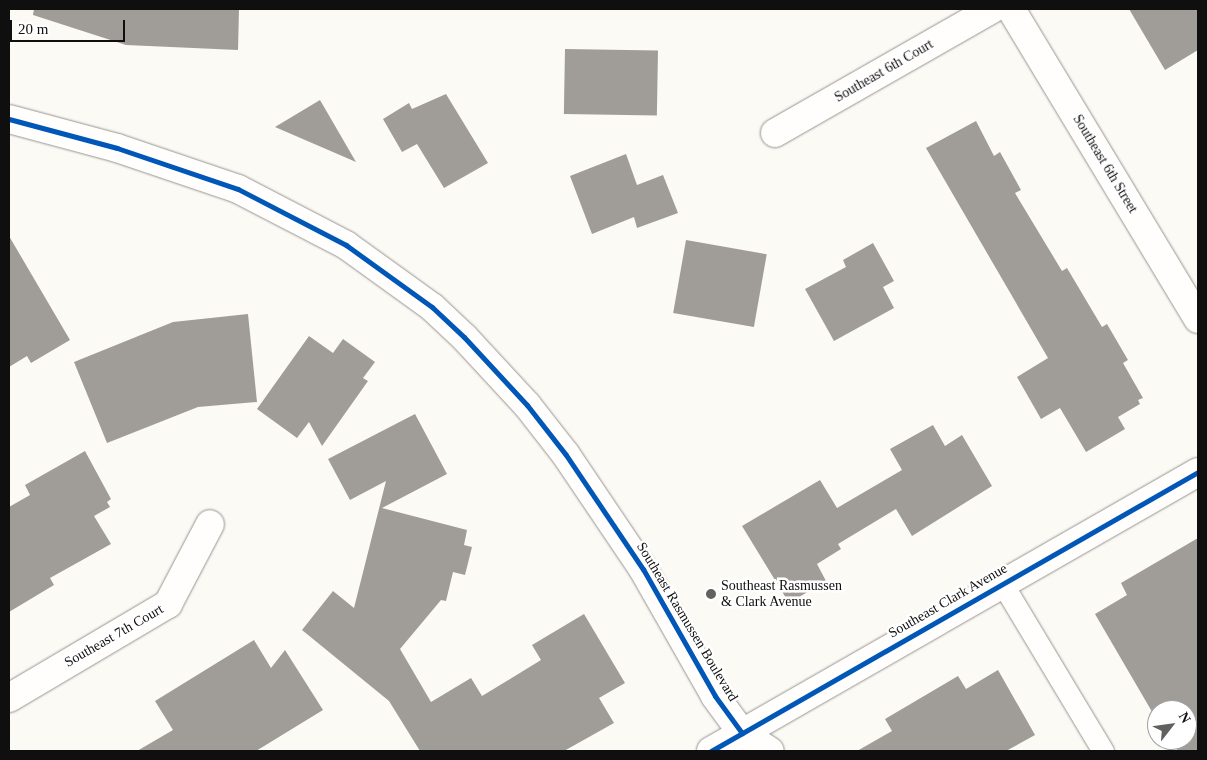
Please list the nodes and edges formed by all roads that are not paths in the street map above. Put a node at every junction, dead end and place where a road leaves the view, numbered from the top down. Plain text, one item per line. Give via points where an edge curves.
1 (992, 9) edge
2 (1011, 9) edge
3 (9, 119) edge
4 (775, 133) dead end
5 (1198, 319) edge
6 (1198, 472) edge
7 (210, 524) dead end
8 (1002, 583) junction
9 (9, 698) edge
10 (743, 742) edge
11 (711, 751) edge
12 (770, 751) edge
13 (1103, 751) edge

1 - 4 street, Southeast 6th Court
2 - 5 street, Southeast 6th Street
3 - 10 street, Southeast Rasmussen Boulevard via 117,148 238,188 346,244 432,308 464,336 527,404 566,454 643,569
6 - 8 street, Southeast Clark Avenue
7 - 9 street, Southeast 7th Court via 168,604
8 - 10 street, Southeast Clark Avenue
8 - 13 lane
10 - 11 street, Southeast Clark Avenue
10 - 12 street, Southeast Rasmussen Boulevard

